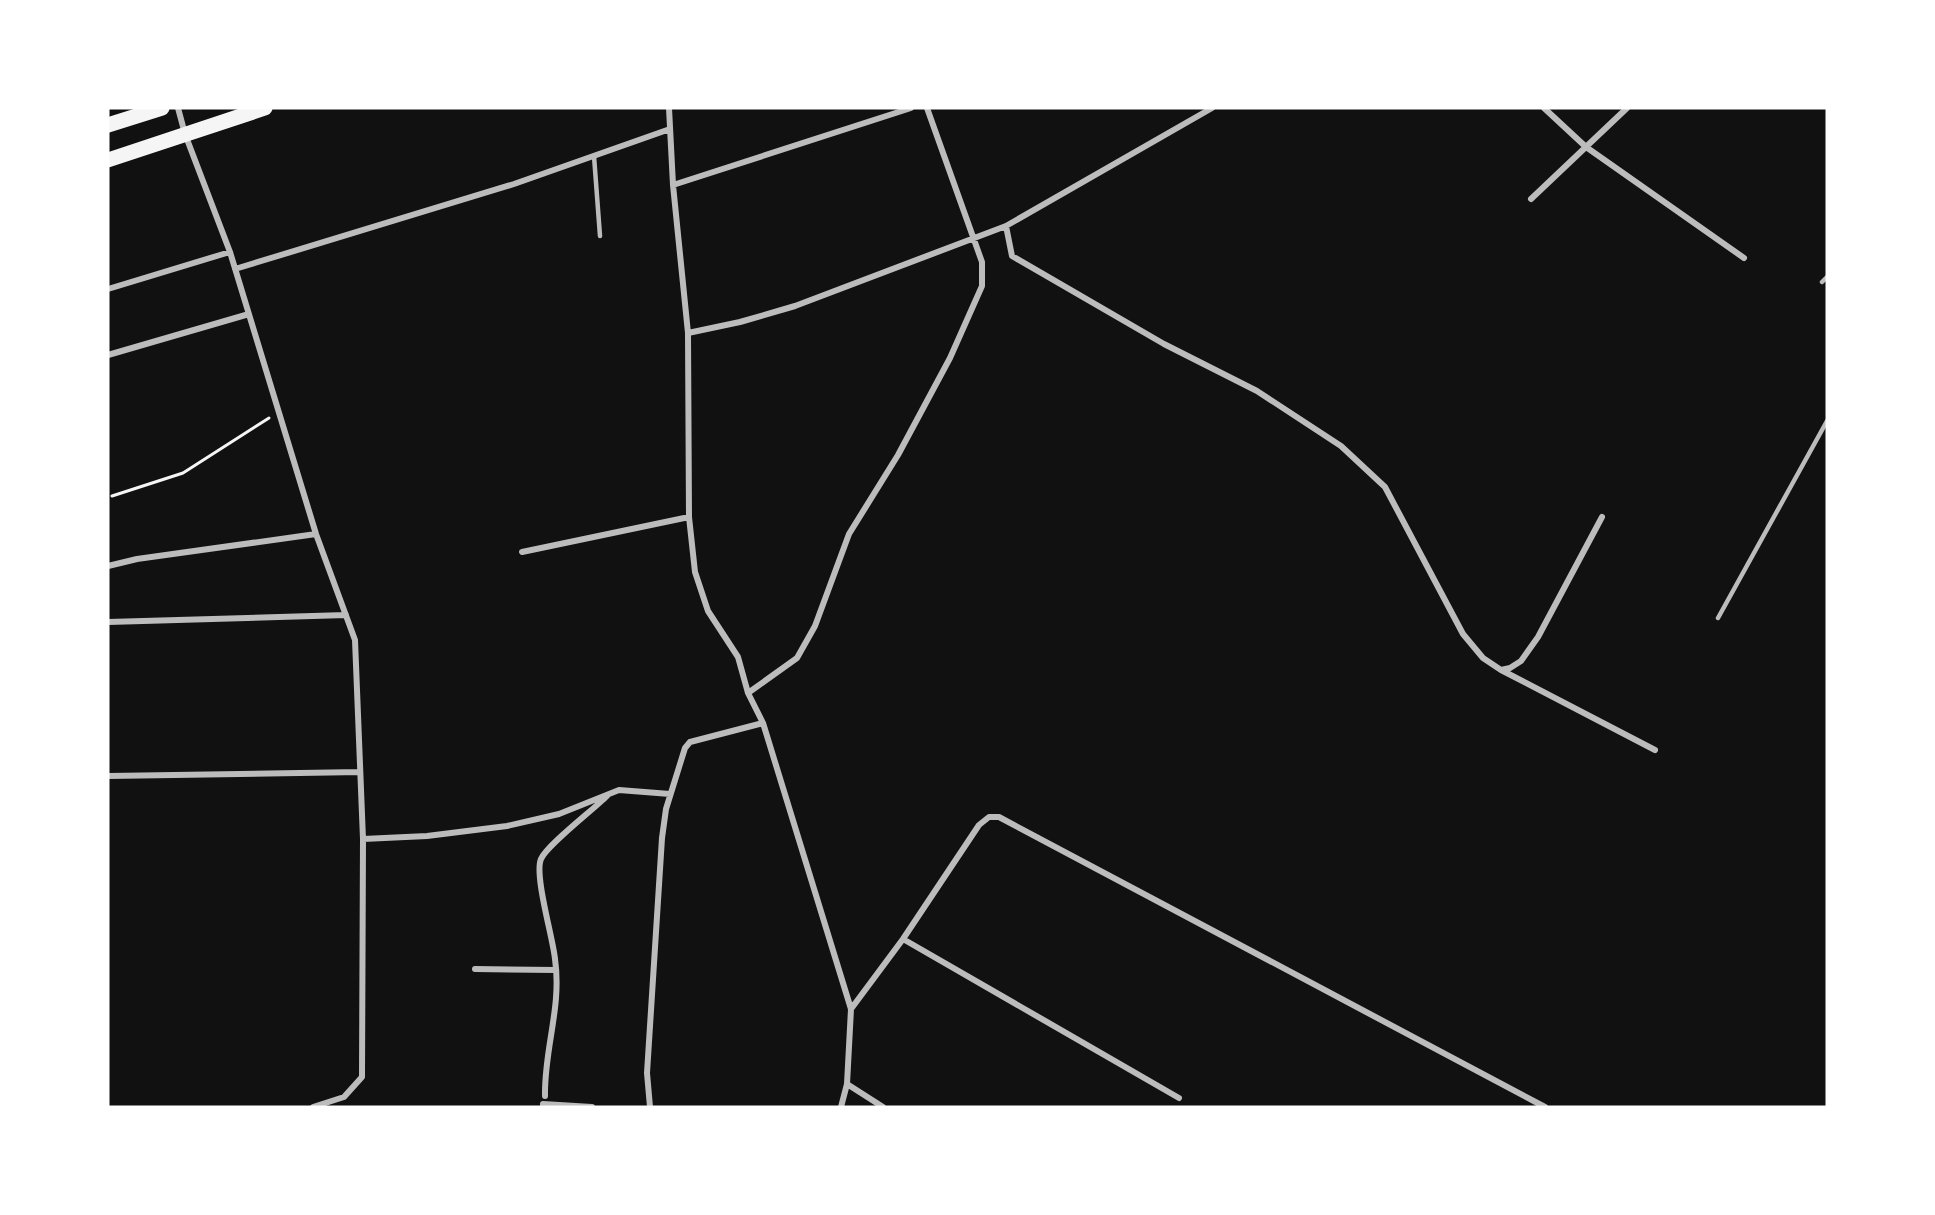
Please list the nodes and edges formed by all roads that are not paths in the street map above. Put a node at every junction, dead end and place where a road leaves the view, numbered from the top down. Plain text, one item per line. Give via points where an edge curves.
1 (162, 108) edge
2 (178, 108) edge
3 (265, 108) edge
4 (669, 108) edge
5 (911, 108) edge
6 (927, 108) edge
7 (1212, 108) edge
8 (1544, 108) edge
9 (1627, 108) edge
10 (108, 126) edge
11 (670, 129) junction
12 (185, 134) junction
13 (1586, 147) junction
14 (594, 156) junction
15 (108, 160) edge
16 (673, 185) junction
17 (1531, 199) dead end
18 (1005, 226) junction
19 (600, 236) dead end
20 (974, 239) junction
21 (230, 252) junction
22 (1744, 258) dead end
23 (235, 269) junction
24 (1827, 277) edge
25 (1822, 282) dead end
26 (108, 289) edge
27 (249, 314) junction
28 (688, 333) junction
29 (108, 355) edge
30 (1827, 421) edge
31 (689, 517) junction
32 (1602, 517) dead end
33 (316, 534) junction
34 (522, 552) dead end
35 (108, 566) edge
36 (346, 615) junction
37 (1718, 618) dead end
38 (108, 622) edge
39 (1501, 670) junction
40 (748, 693) junction
41 (763, 723) junction
42 (1655, 750) dead end
43 (360, 772) junction
44 (108, 776) edge
45 (670, 794) junction
46 (608, 796) junction
47 (363, 839) junction
48 (903, 939) junction
49 (475, 969) dead end
50 (556, 970) junction
51 (851, 1008) junction
52 (847, 1084) junction
53 (545, 1096) dead end
54 (1179, 1098) dead end
55 (313, 1107) edge
56 (543, 1107) edge
57 (592, 1107) edge
58 (650, 1107) edge
59 (841, 1107) edge
60 (883, 1107) edge
61 (1545, 1107) edge

1 - 10 main road
2 - 12 street
3 - 12 main road
4 - 11 street
5 - 16 street
6 - 20 street
7 - 18 street
8 - 13 street
9 - 13 street
11 - 14 street
11 - 16 street
12 - 15 main road
12 - 21 street
13 - 17 street
13 - 22 street
14 - 19 lane
14 - 23 street
16 - 28 street
18 - 20 street
18 - 39 street via 1012,256 1164,344 1257,391 1341,446 1385,487 1463,634 1483,658
20 - 28 street via 795,306
20 - 40 street via 982,262 982,286 950,358 898,455 849,534 815,626 797,658
21 - 23 street
21 - 26 street
23 - 27 street
24 - 25 lane
27 - 29 street
27 - 33 street
28 - 31 street
30 - 37 lane
31 - 34 street
31 - 40 street via 695,572 708,611 738,657
32 - 39 street via 1538,637 1521,661
33 - 35 street via 137,558
33 - 36 street
36 - 38 street
36 - 43 street via 355,640
39 - 42 street
40 - 41 street
41 - 45 street via 690,742
41 - 51 street
43 - 44 street
43 - 47 street
45 - 46 street via 626,789 605,795
45 - 58 street via 663,820 653,946 647,1073
46 - 47 street via 559,814 507,826
46 - 50 street via 540,861
47 - 55 street via 362,1077 344,1097
48 - 51 street
48 - 54 street
48 - 61 street via 979,825 989,817 999,817
49 - 50 street
50 - 53 street via 557,1011 548,1050
51 - 52 street
52 - 59 street
52 - 60 street
56 - 57 street

